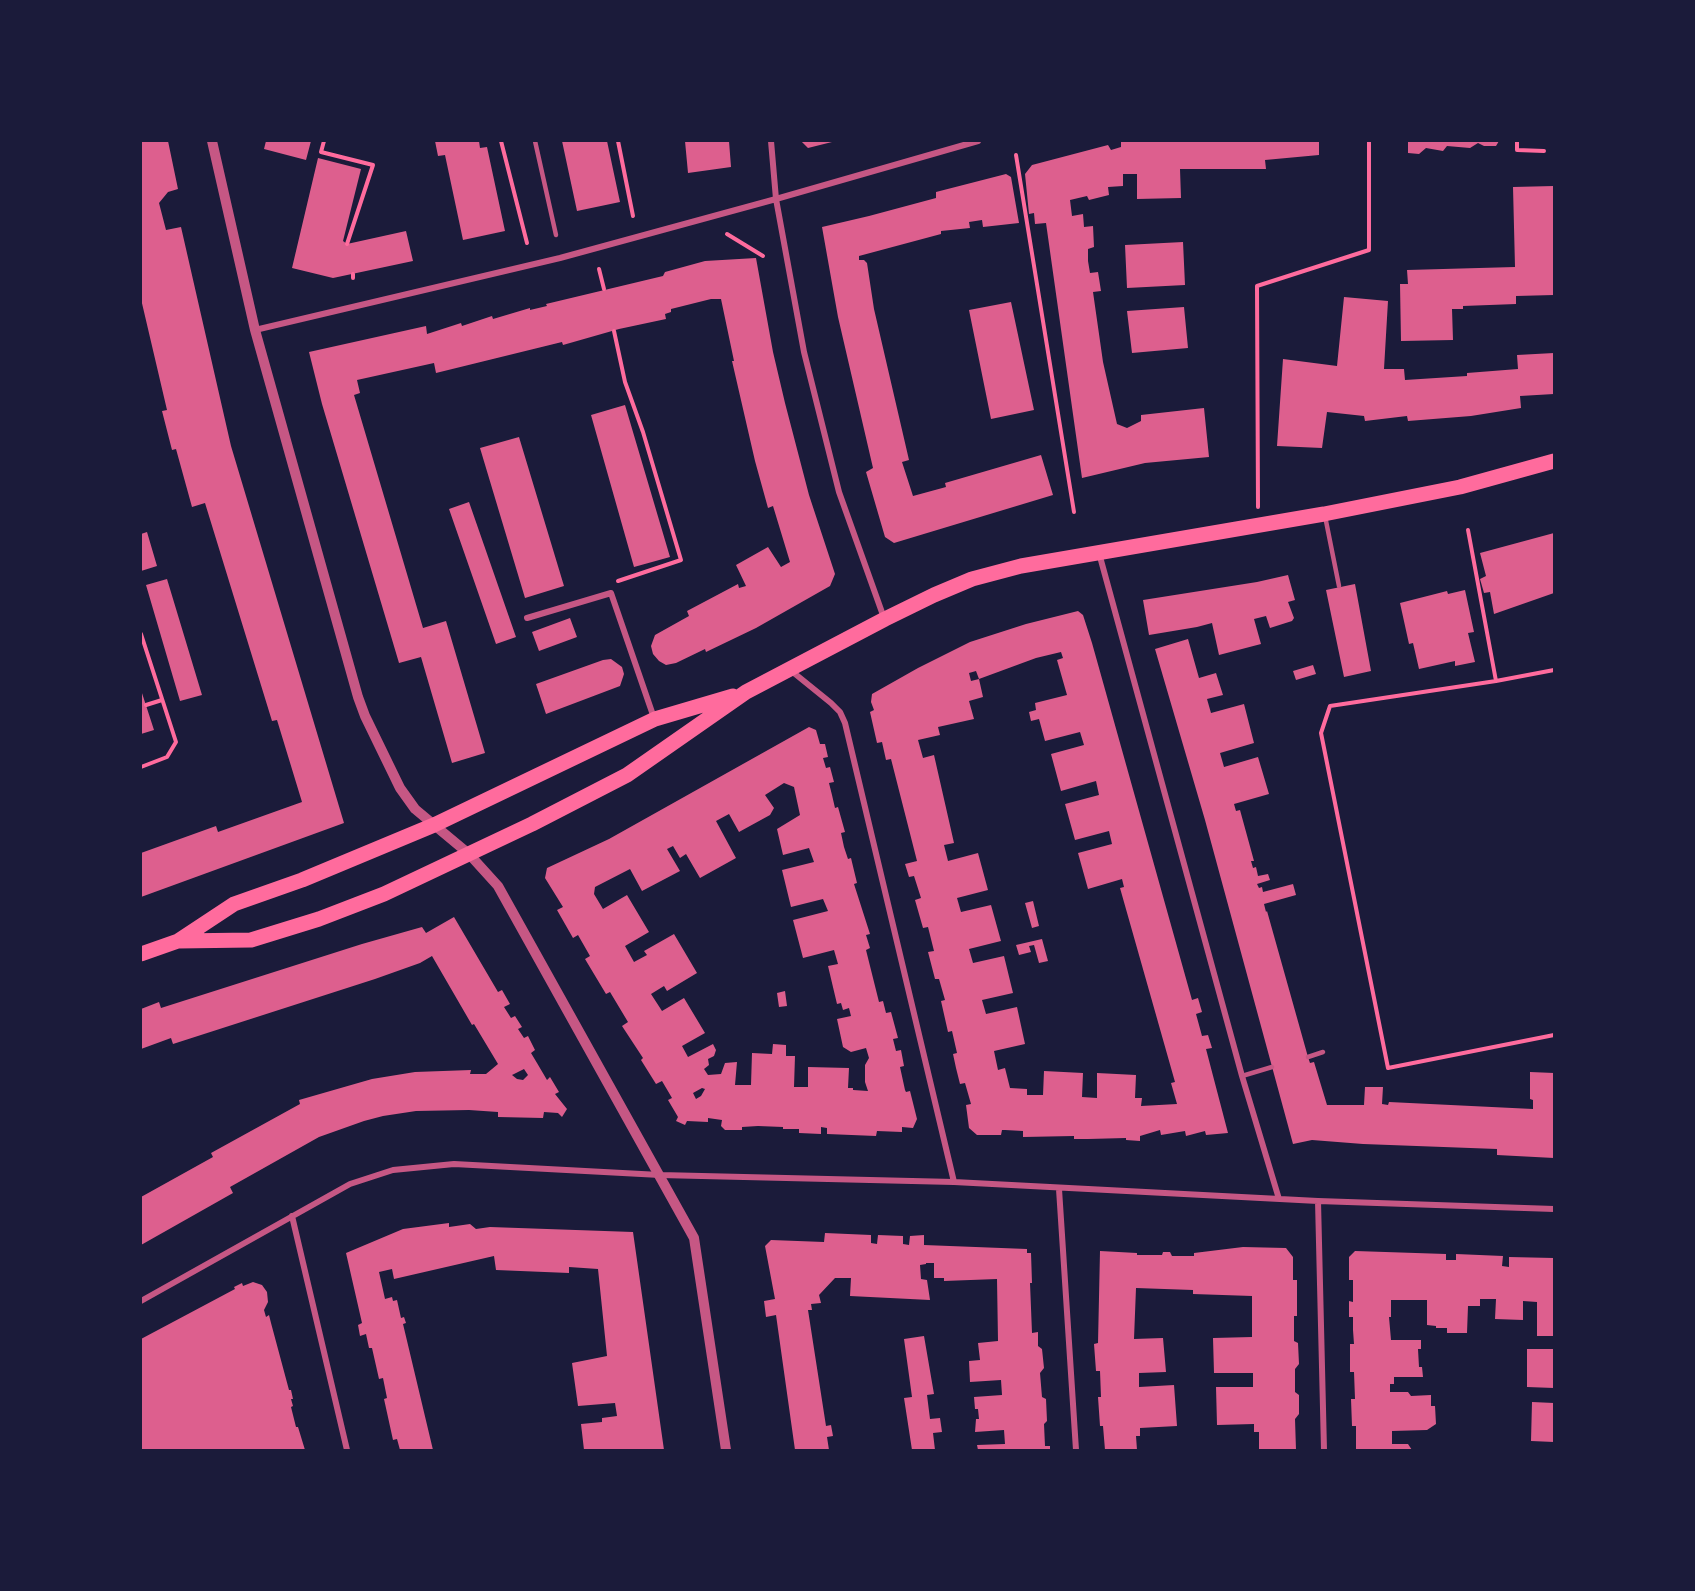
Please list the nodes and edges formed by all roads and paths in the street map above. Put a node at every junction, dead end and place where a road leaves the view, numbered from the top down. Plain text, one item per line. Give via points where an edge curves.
1 (212, 141) edge
2 (324, 141) edge
3 (501, 141) edge
4 (536, 141) edge
5 (618, 141) edge
6 (771, 141) edge
7 (978, 141) edge
8 (1369, 141) edge
9 (1517, 141) edge
10 (1544, 151) dead end
11 (1016, 155) dead end
12 (776, 199) junction
13 (633, 216) dead end
14 (727, 234) dead end
15 (555, 235) dead end
16 (527, 243) dead end
17 (347, 244) dead end
18 (763, 256) dead end
19 (599, 269) dead end
20 (604, 289) dead end
21 (255, 330) junction
22 (614, 331) dead end
23 (1554, 461) edge
24 (1074, 512) dead end
25 (1324, 514) junction
26 (1258, 525) junction
27 (1468, 530) dead end
28 (1098, 552) junction
29 (1339, 586) dead end
30 (611, 593) junction
31 (527, 618) dead end
32 (885, 619) junction
33 (141, 634) edge
34 (789, 669) junction
35 (1554, 670) edge
36 (1496, 681) junction
37 (746, 692) junction
38 (162, 700) junction
39 (146, 705) dead end
40 (655, 719) junction
41 (141, 766) edge
42 (434, 825) junction
43 (469, 854) junction
44 (178, 941) junction
45 (141, 954) edge
46 (1554, 1035) edge
47 (1323, 1052) dead end
48 (1308, 1057) dead end
49 (1272, 1067) dead end
50 (1242, 1076) junction
51 (660, 1175) junction
52 (954, 1182) junction
53 (1059, 1189) junction
54 (1279, 1199) junction
55 (1318, 1201) junction
56 (1554, 1209) edge
57 (292, 1216) junction
58 (141, 1301) edge
59 (347, 1450) edge
60 (726, 1450) edge
61 (1076, 1450) edge
62 (1324, 1450) edge

1 - 21 street
2 - 17 path via 321,152 373,165
3 - 16 path
4 - 15 lane
5 - 13 path
6 - 12 street
7 - 12 street
8 - 26 path via 1369,250 1257,286
9 - 10 path via 1517,150
11 - 24 path
12 - 21 street via 560,258
12 - 32 street via 804,352 837,481
14 - 18 path
19 - 20 path
21 - 42 street via 358,697 400,788 415,809
22 - 30 path via 625,382 681,560 618,581 621,589
23 - 25 main road via 1460,487
25 - 26 main road
25 - 29 lane
26 - 28 main road
27 - 36 path
28 - 32 main road via 972,579
28 - 50 street
30 - 31 street
30 - 40 street
32 - 34 main road
33 - 38 path
34 - 37 main road
34 - 52 street via 831,703 845,723
35 - 36 path
36 - 46 path via 1330,706 1322,733 1388,1068
37 - 40 main road
37 - 43 main road via 627,775
38 - 39 path
38 - 41 path via 176,742 167,757
40 - 42 main road
42 - 43 street
42 - 44 main road via 234,904
43 - 44 main road via 359,905 251,940
43 - 51 street via 498,886
44 - 45 main road
47 - 48 lane
49 - 50 lane
50 - 54 street
51 - 52 street
51 - 57 street via 454,1164 418,1166 372,1175
51 - 60 street via 694,1238
52 - 53 street
53 - 54 street
53 - 61 street
54 - 55 street
55 - 56 street
55 - 62 street
57 - 58 street
57 - 59 street

